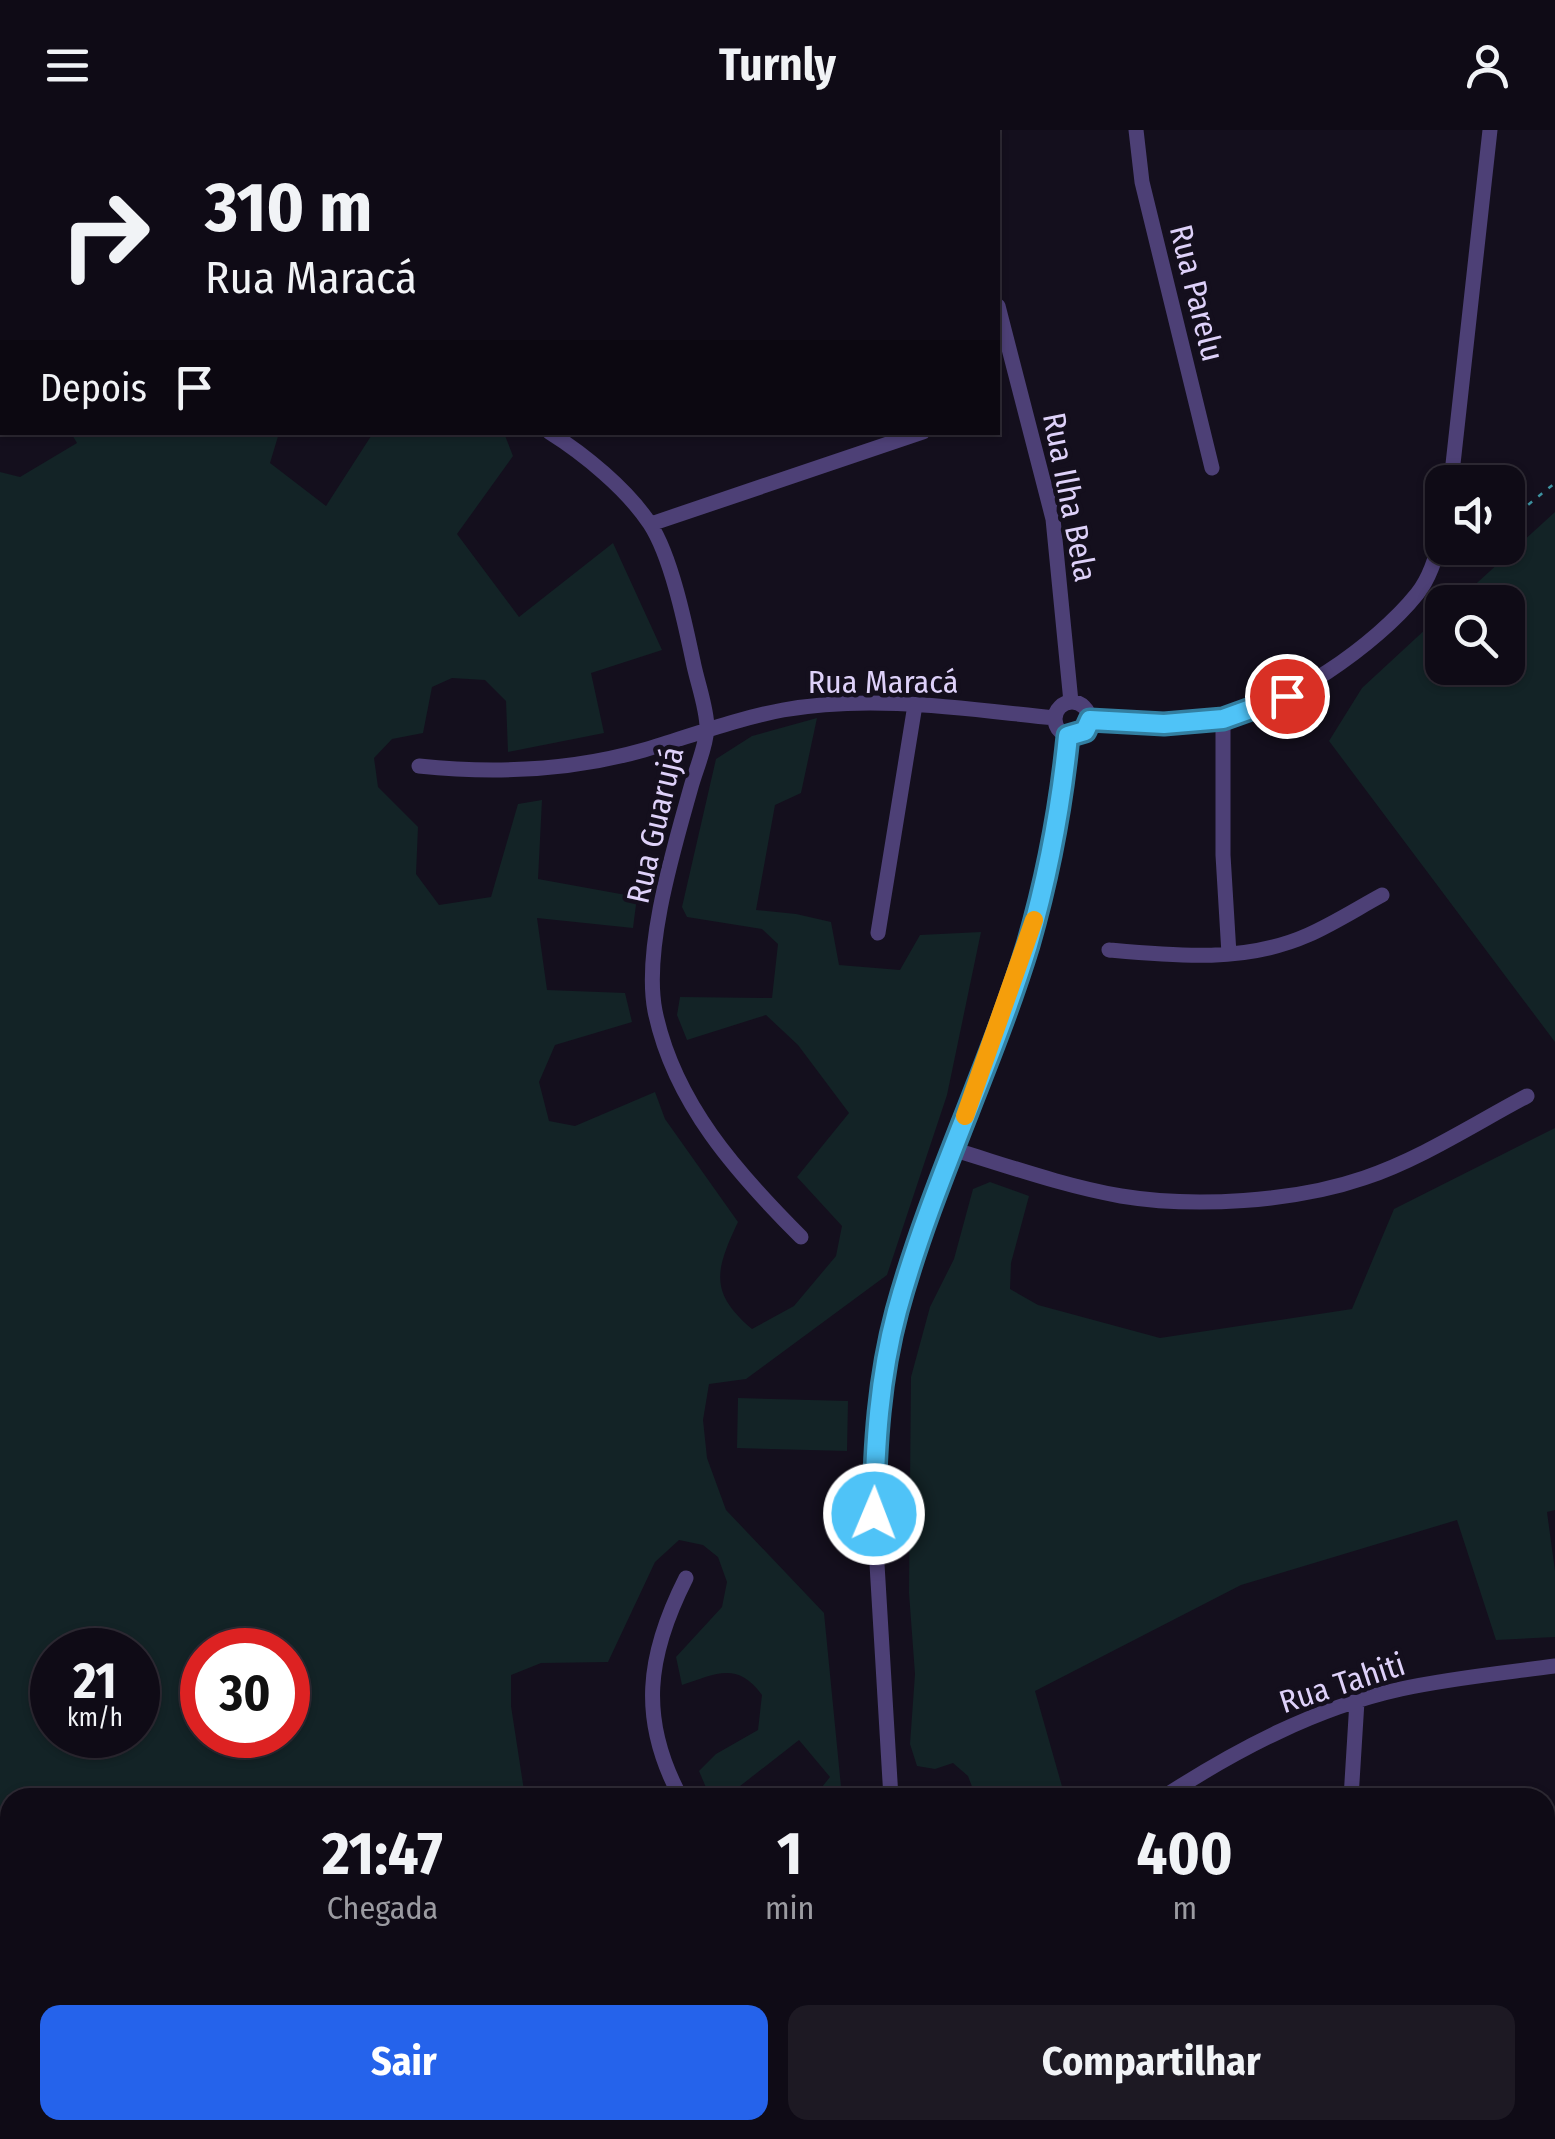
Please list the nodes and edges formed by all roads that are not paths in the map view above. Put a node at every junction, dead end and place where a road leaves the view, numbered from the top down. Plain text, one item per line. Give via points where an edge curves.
1 (1136, 130) edge
2 (1490, 130) edge
3 (1000, 314) edge
4 (554, 435) edge
5 (914, 435) edge
6 (1453, 465) edge
7 (1212, 468) dead end
8 (650, 524) junction
9 (1431, 565) edge
10 (1071, 702) junction
11 (915, 704) junction
12 (1055, 718) junction
13 (1223, 719) junction
14 (1090, 720) junction
15 (707, 728) junction
16 (1068, 736) junction
17 (418, 766) dead end
18 (1382, 895) dead end
19 (878, 933) dead end
20 (1109, 950) dead end
21 (1229, 954) junction
22 (1527, 1096) dead end
23 (952, 1149) junction
24 (801, 1237) dead end
25 (686, 1578) dead end
26 (1555, 1666) edge
27 (1357, 1701) junction
28 (675, 1788) edge
29 (890, 1788) edge
30 (1180, 1788) edge
31 (1353, 1788) edge

1 - 7 street, Rua Parelu via 1142,182
2 - 6 street
3 - 10 street, Rua Ilha Bela via 1052,519
4 - 8 street, Rua Guarujá via 611,481
5 - 8 street
8 - 15 street, Rua Guarujá via 688,634
9 - 13 street via 1419,592 1338,665 1287,696
10 - 12 street
10 - 14 street via 1086,709
11 - 12 street, Rua Maracá
11 - 15 street, Rua Maracá via 842,703
11 - 19 street
12 - 16 street
13 - 14 street
13 - 21 street
14 - 16 street via 1085,731
15 - 17 street, Rua Maracá via 644,750 534,770
15 - 24 street, Rua Guarujá via 668,871 654,1008 694,1113
16 - 23 street via 1061,804 1032,932
18 - 21 street via 1309,935
20 - 21 street
22 - 23 street via 1363,1178 1268,1198 1123,1196
23 - 29 street via 896,1312 876,1423 874,1514
25 - 28 street via 656,1652 651,1686 654,1730
26 - 27 street, Rua Tahiti
27 - 30 street, Rua Tahiti via 1290,1726
27 - 31 street

